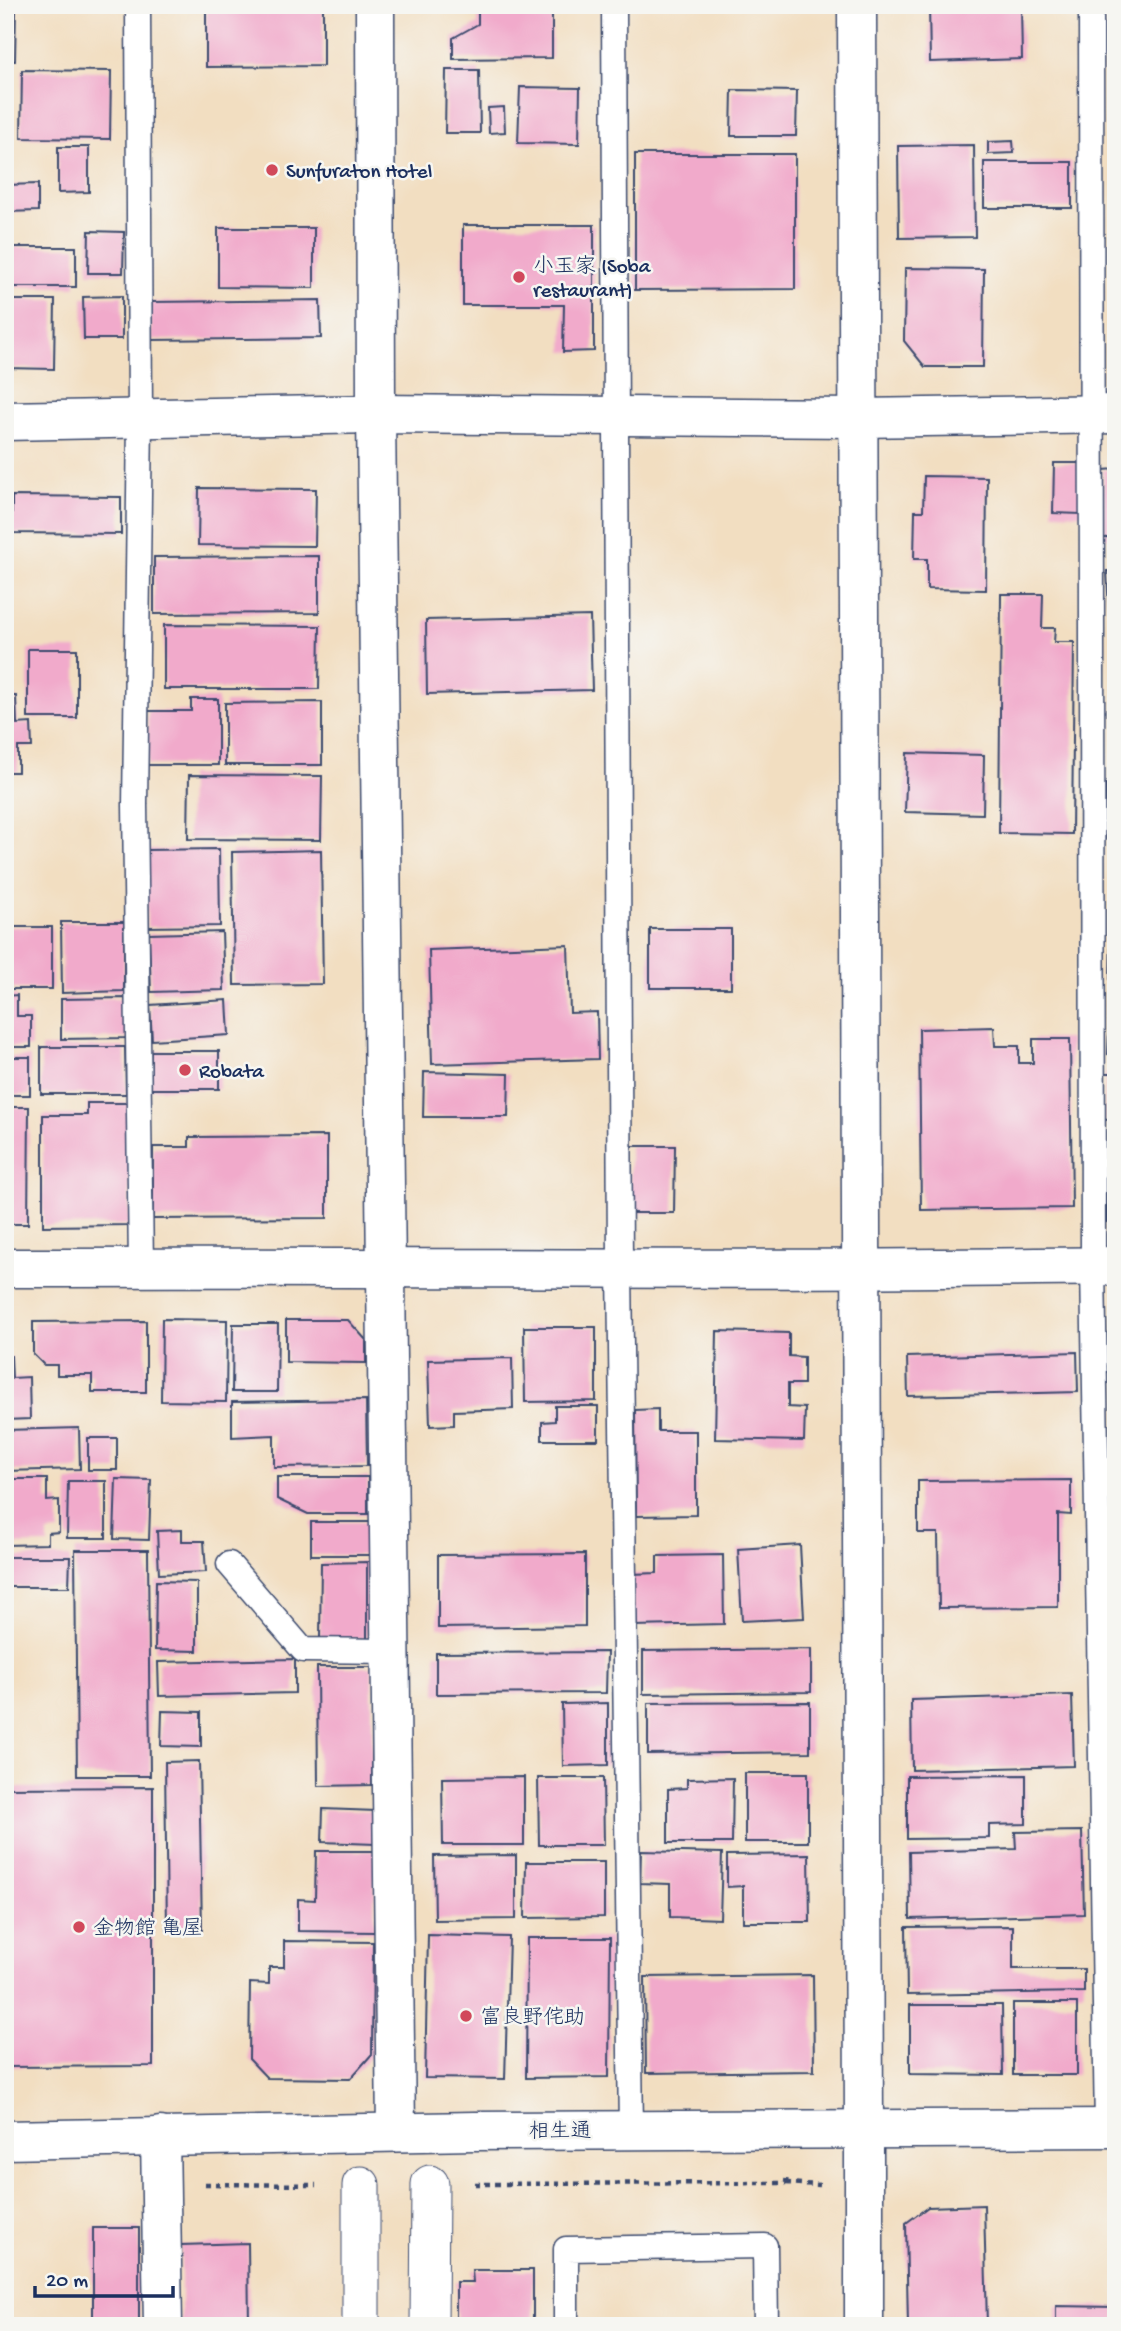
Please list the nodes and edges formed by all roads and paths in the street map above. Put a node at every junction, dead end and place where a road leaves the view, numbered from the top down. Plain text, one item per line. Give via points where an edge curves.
1 (138, 5) edge
2 (375, 5) edge
3 (614, 5) edge
4 (858, 5) edge
5 (1091, 5) edge
6 (376, 414) junction
7 (1105, 414) edge
8 (613, 416) junction
9 (140, 418) junction
10 (858, 418) junction
11 (5, 421) edge
12 (387, 1266) junction
13 (1105, 1266) edge
14 (141, 1267) junction
15 (5, 1268) edge
16 (620, 1268) junction
17 (862, 1270) junction
18 (229, 1564) dead end
19 (391, 1651) junction
20 (1112, 2128) edge
21 (631, 2130) junction
22 (788, 2130) junction
23 (864, 2131) junction
24 (396, 2132) junction
25 (160, 2136) junction
26 (5, 2140) edge
27 (430, 2184) dead end
28 (475, 2184) dead end
29 (361, 2185) dead end
30 (163, 2326) edge
31 (361, 2326) edge
32 (429, 2326) edge
33 (566, 2326) edge
34 (766, 2326) edge
35 (864, 2326) edge

1 - 9 lane
2 - 6 street
3 - 8 lane
4 - 10 street
5 - 7 lane
6 - 8 street
6 - 9 street
6 - 12 street
7 - 10 street
7 - 13 lane
8 - 10 street
8 - 16 lane
9 - 11 street
9 - 14 lane via 135,805
10 - 17 street
12 - 14 street
12 - 16 street
12 - 19 street
13 - 17 street
13 - 20 lane
14 - 15 street
16 - 17 street
16 - 21 lane
17 - 23 street
18 - 19 lane via 303,1650
19 - 24 street
20 - 23 street, 相生通
21 - 22 street, 相生通
21 - 24 street, 相生通
22 - 23 street, 相生通
22 - 28 path via 786,2183
23 - 35 street
24 - 25 street, 相生通
25 - 26 street, 相生通
25 - 30 street
27 - 32 street
29 - 31 street
33 - 34 lane via 566,2249 765,2246

